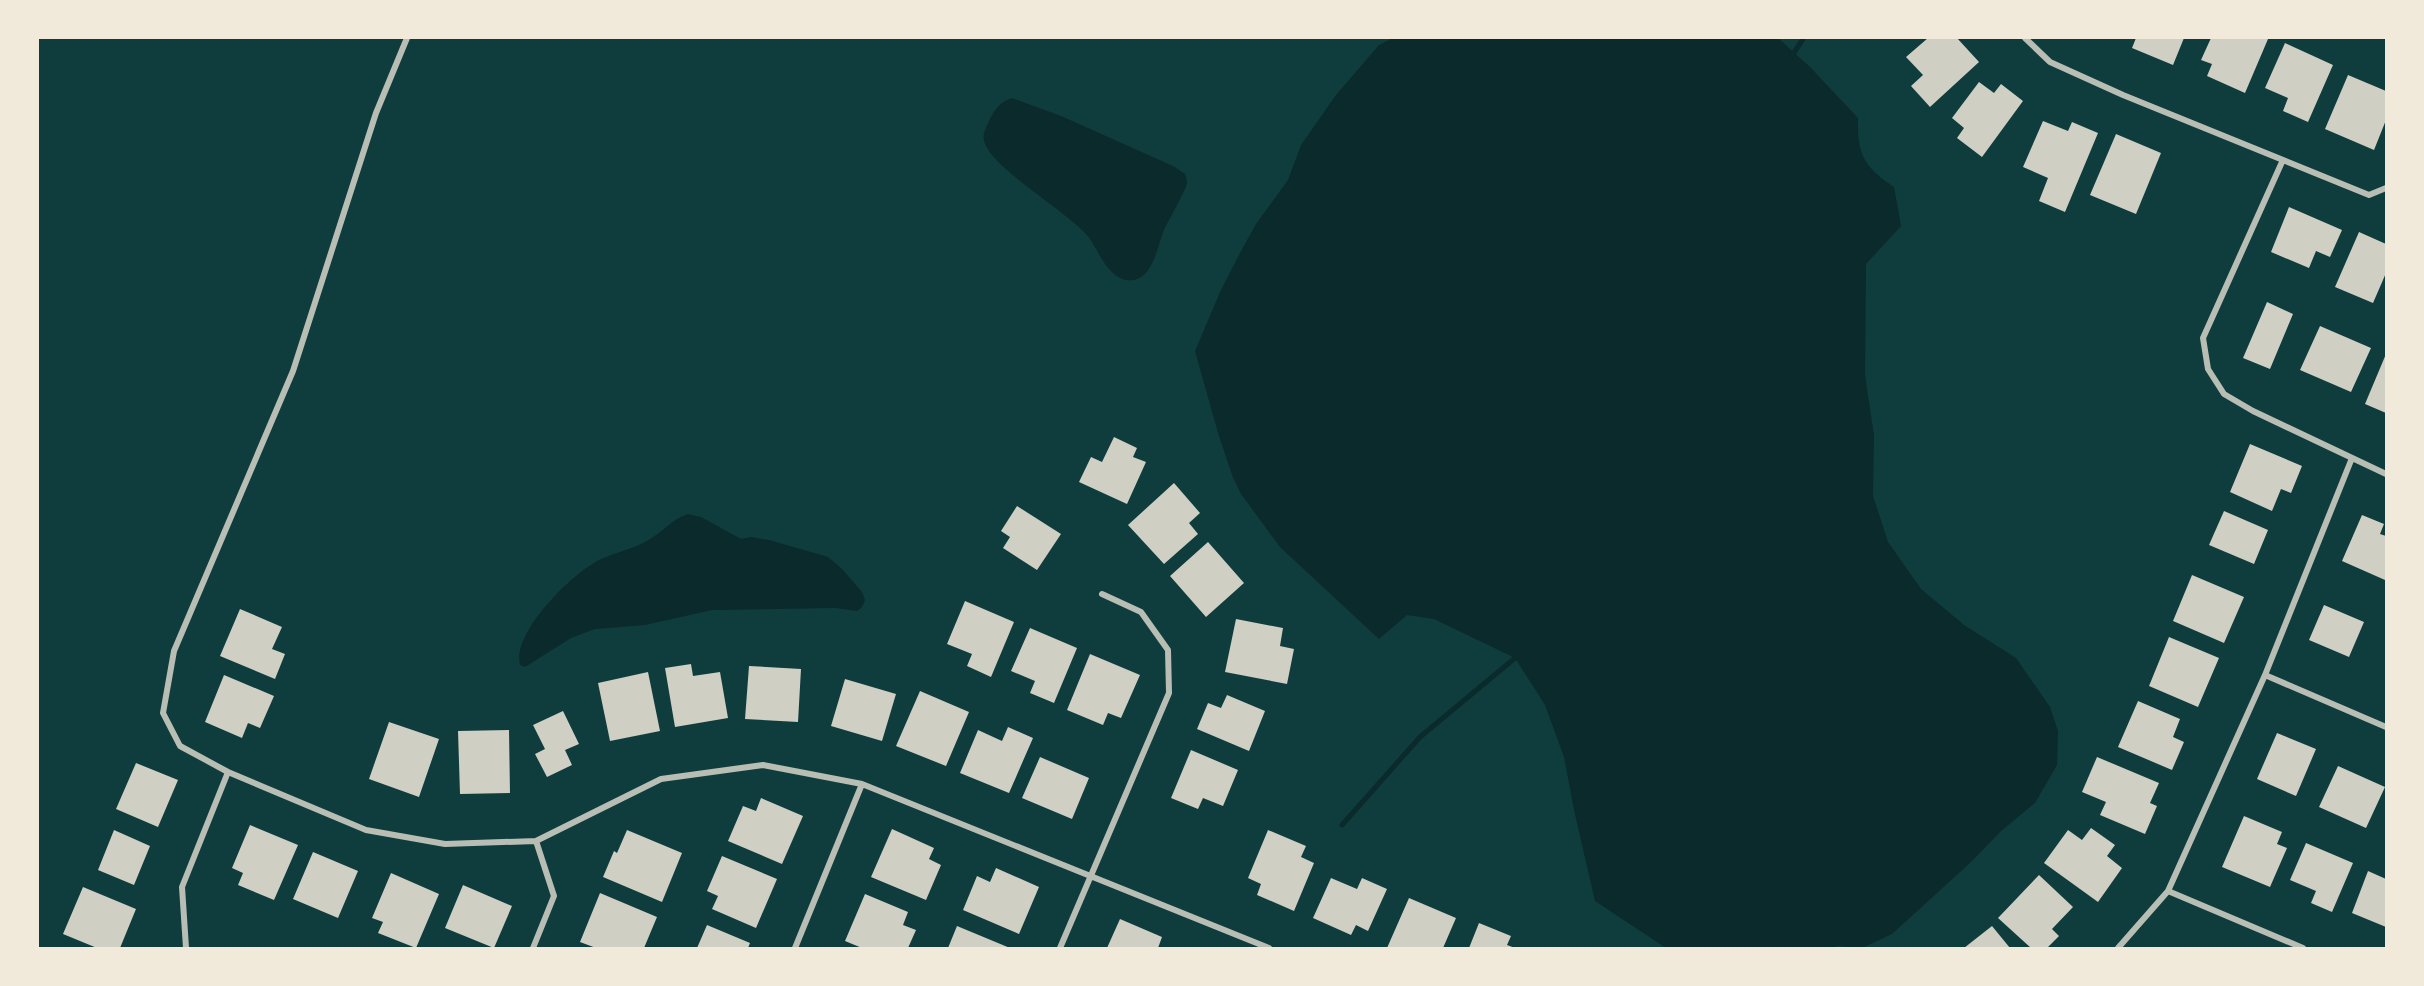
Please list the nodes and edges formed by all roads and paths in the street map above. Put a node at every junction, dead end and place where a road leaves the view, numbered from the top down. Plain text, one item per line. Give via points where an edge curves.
1 (407, 38) edge
2 (2025, 38) edge
3 (2282, 162) junction
4 (2386, 188) edge
5 (2352, 458) junction
6 (2386, 474) edge
7 (1102, 594) dead end
8 (2265, 675) junction
9 (2386, 727) edge
10 (228, 772) junction
11 (862, 784) junction
12 (536, 841) junction
13 (1090, 875) junction
14 (2168, 891) junction
15 (186, 948) edge
16 (533, 948) edge
17 (795, 948) edge
18 (1060, 948) edge
19 (1269, 948) edge
20 (2118, 948) edge
21 (2303, 948) edge

1 - 10 street via 376,113 293,371 174,651 163,713 180,746
2 - 3 street via 2050,62
3 - 4 street via 2369,195
3 - 5 street via 2203,338 2208,369 2224,394
5 - 6 street
5 - 8 street
7 - 13 street via 1141,612 1168,650 1169,693
8 - 9 street
8 - 14 street
10 - 12 street via 366,830 445,844
10 - 15 street via 182,887
11 - 12 street via 763,765 661,779
11 - 13 street
11 - 17 street
12 - 16 street via 554,896
13 - 18 street
13 - 19 street
14 - 20 street
14 - 21 street

